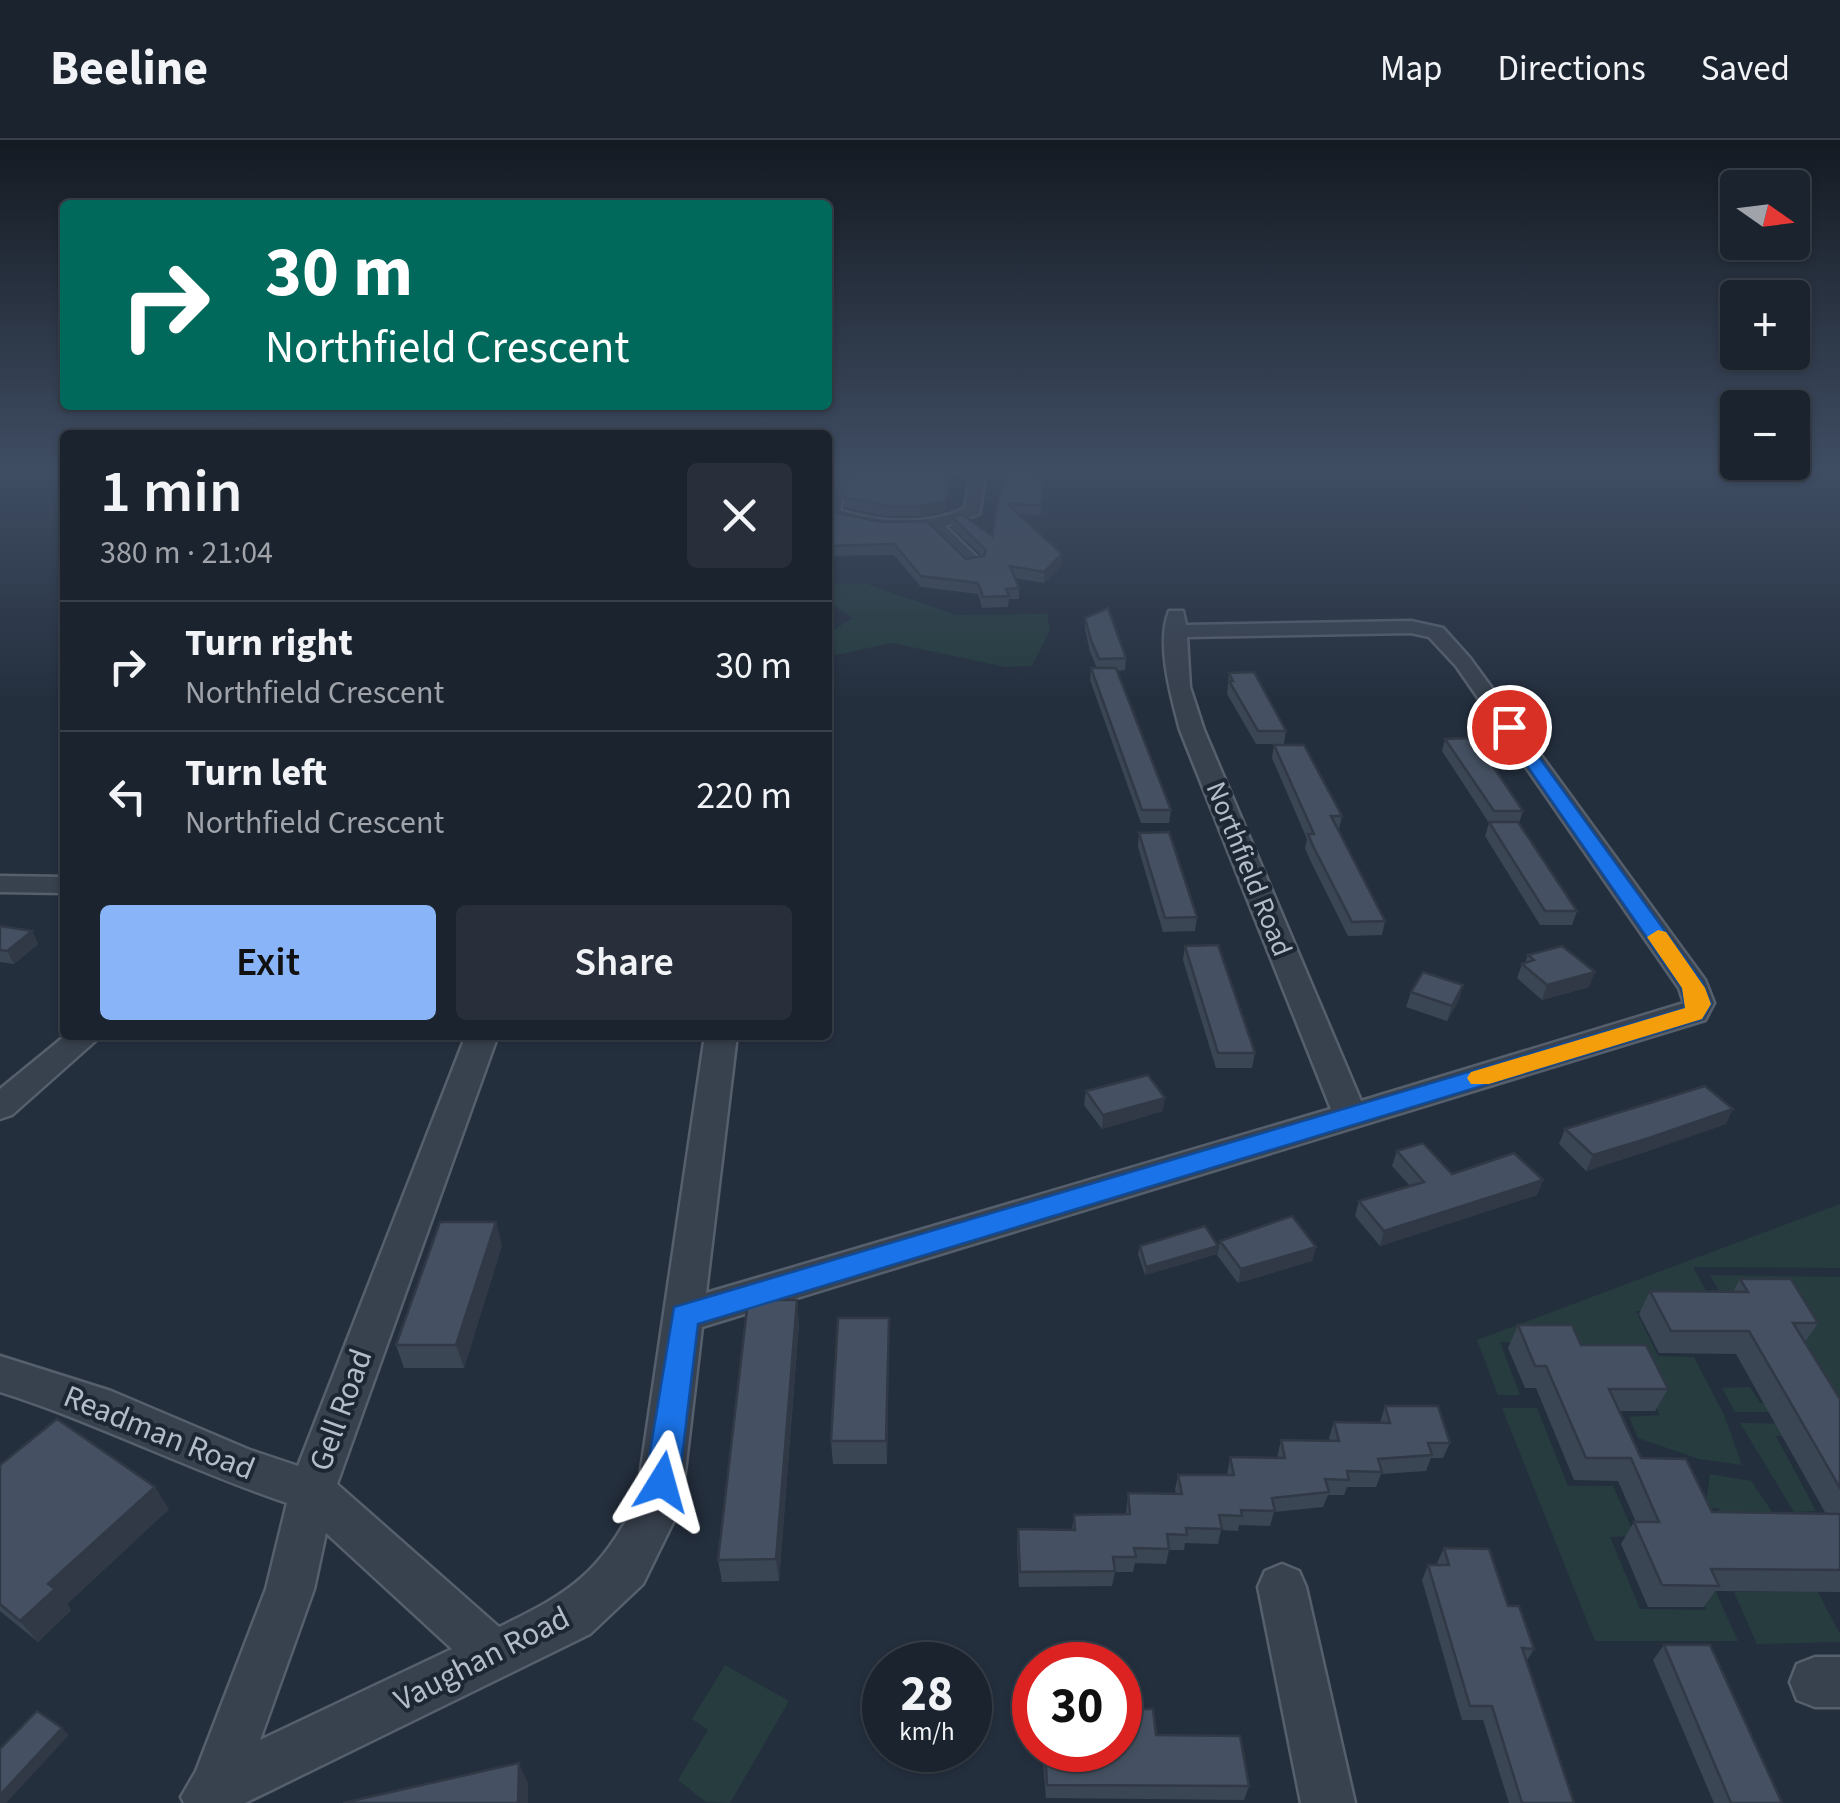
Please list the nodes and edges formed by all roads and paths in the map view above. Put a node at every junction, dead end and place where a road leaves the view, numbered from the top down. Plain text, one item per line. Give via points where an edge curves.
1 (955, 546) edge
2 (974, 564) edge
3 (0, 884) edge
4 (60, 886) edge
5 (80, 1040) edge
6 (480, 1040) edge
7 (720, 1040) edge
8 (0, 1108) edge
9 (1351, 1117) junction
10 (684, 1316) junction
11 (0, 1374) edge
12 (312, 1491) junction
13 (1282, 1587) dead end
14 (494, 1655) junction
15 (209, 1796) edge
16 (1328, 1803) edge

1 - 2 street
3 - 4 street
5 - 8 street
6 - 12 street, Gell Road
7 - 10 street, Vaughan Road
9 - 9 street, Northfield Road via 1694,1013 1694,988 1436,632 1411,626 1176,623 1180,688 1192,730
9 - 10 street
10 - 14 street, Vaughan Road via 658,1506 626,1568 573,1617
11 - 12 street, Readman Road via 96,1404
12 - 14 street, Readman Road
12 - 15 street, Gell Road via 290,1589
13 - 16 street
14 - 15 street, Vaughan Road

